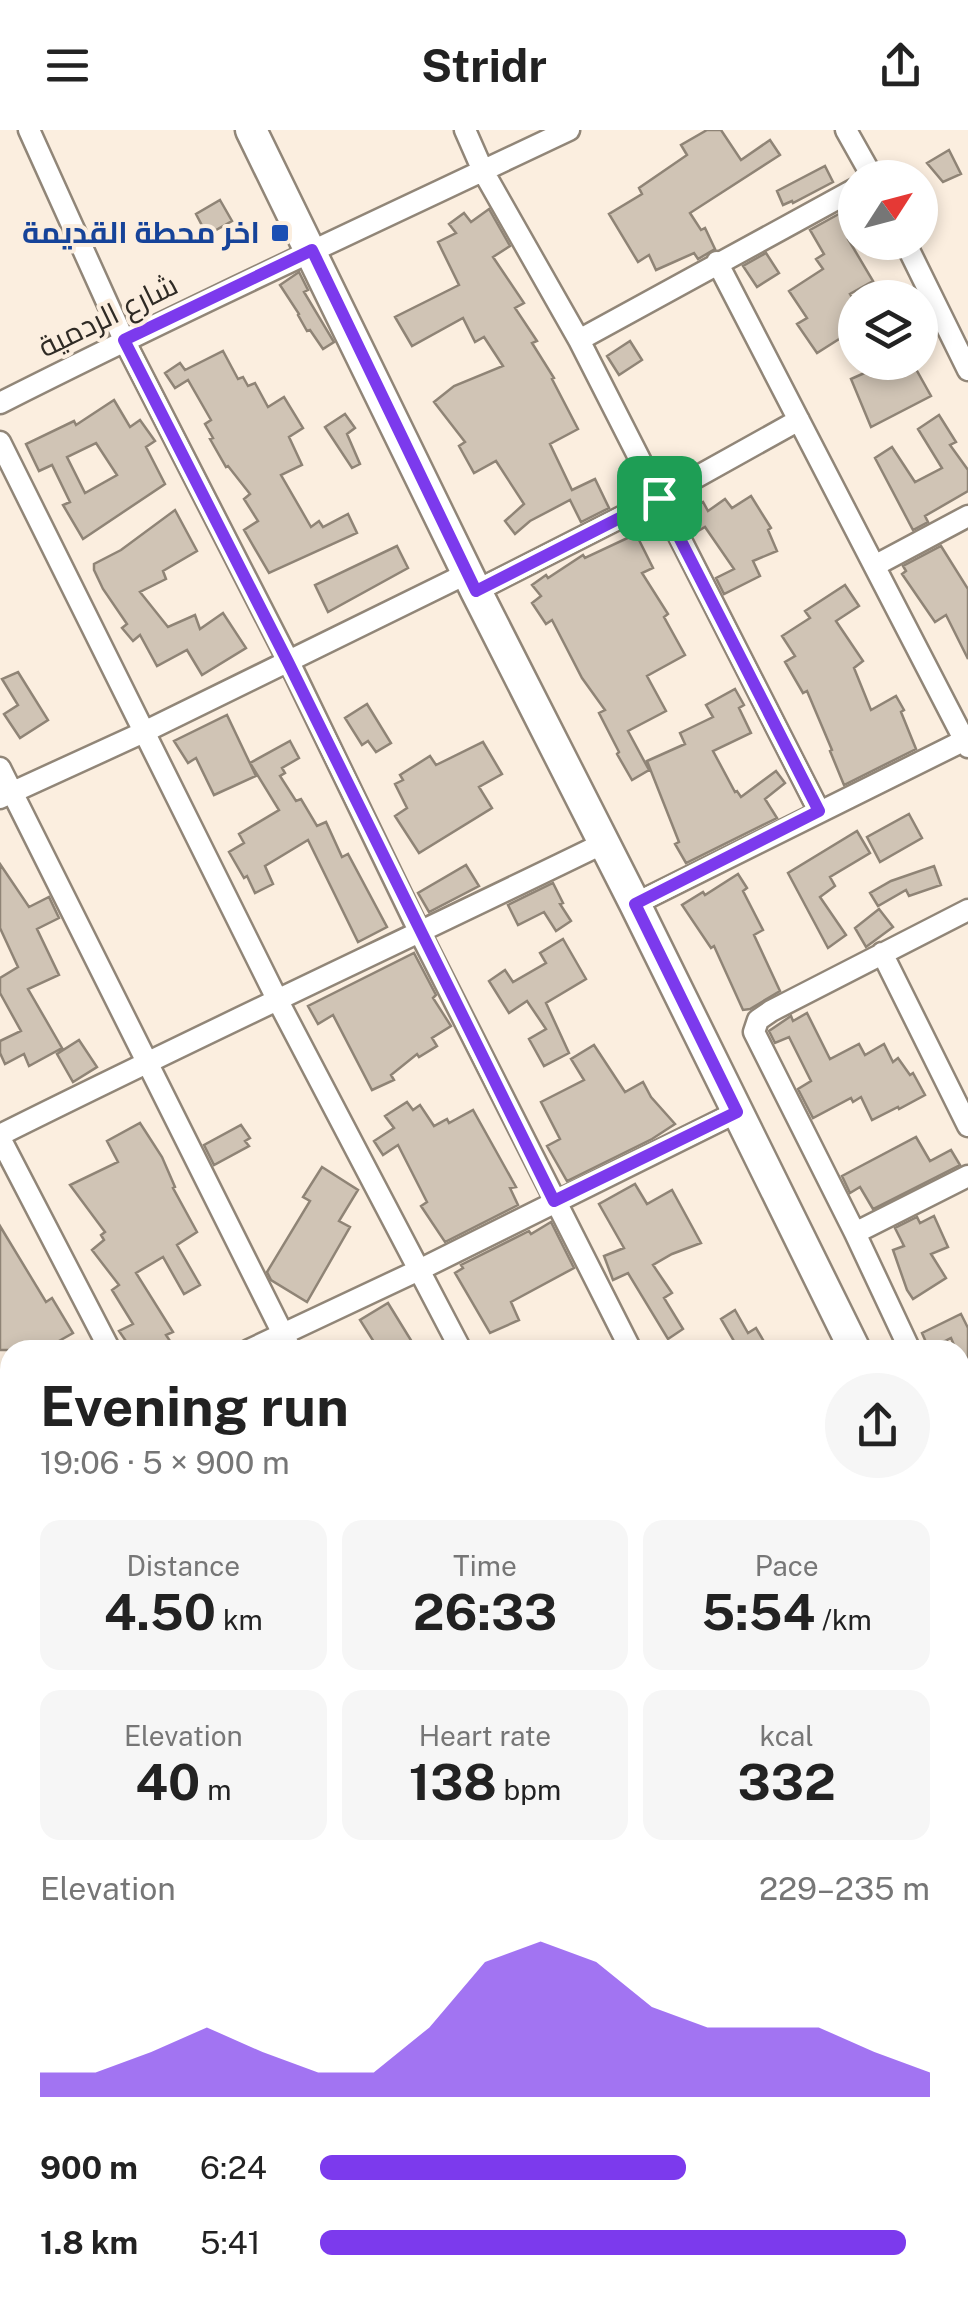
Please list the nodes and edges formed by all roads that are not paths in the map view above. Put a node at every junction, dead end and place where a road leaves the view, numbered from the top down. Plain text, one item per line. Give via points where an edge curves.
1 (29, 130) edge
2 (252, 130) edge
3 (465, 130) edge
4 (569, 130) edge
5 (846, 130) edge
6 (863, 160) edge
7 (483, 171) junction
8 (838, 198) edge
9 (312, 250) junction
10 (914, 260) edge
11 (717, 262) junction
12 (124, 340) junction
13 (579, 340) junction
14 (966, 359) edge
15 (0, 404) edge
16 (799, 420) junction
17 (0, 442) edge
18 (659, 498) junction
19 (968, 516) edge
20 (876, 565) junction
21 (472, 582) junction
22 (288, 662) junction
23 (144, 732) junction
24 (966, 744) edge
25 (0, 768) edge
26 (7, 795) edge
27 (819, 811) junction
28 (604, 843) junction
29 (635, 904) junction
30 (968, 910) edge
31 (420, 933) junction
32 (882, 953) junction
33 (278, 1001) junction
34 (147, 1061) junction
35 (737, 1112) junction
36 (968, 1126) edge
37 (0, 1137) edge
38 (968, 1176) edge
39 (554, 1201) junction
40 (855, 1233) junction
41 (419, 1270) junction
42 (105, 1340) edge
43 (286, 1340) edge
44 (288, 1340) edge
45 (456, 1340) edge
46 (627, 1340) edge
47 (850, 1340) edge
48 (905, 1340) edge

1 - 12 street
2 - 9 street
3 - 7 street
4 - 7 street, شارع الردمية
5 - 6 street
7 - 9 street, شارع الردمية
7 - 13 street
8 - 11 street
9 - 12 street, شارع الردمية
9 - 21 street
10 - 14 street
11 - 13 street
11 - 16 street
12 - 15 street, شارع الردمية
12 - 22 street
13 - 18 street
16 - 18 street
16 - 20 street
17 - 23 street
18 - 21 street
18 - 27 street
19 - 20 street
20 - 24 street
21 - 22 street
21 - 28 street
22 - 23 street
22 - 31 street
23 - 26 street
23 - 33 street
24 - 27 street
25 - 26 street
26 - 34 street
27 - 29 street
28 - 29 street
28 - 31 street
29 - 35 street
30 - 32 street
31 - 33 street
31 - 39 street
32 - 36 street
32 - 40 street via 771,1011 754,1032
33 - 34 street
33 - 41 street
34 - 37 street
34 - 43 street
35 - 39 street
35 - 47 street
37 - 42 street
38 - 40 street
39 - 41 street
39 - 46 street
40 - 48 street
41 - 44 street
41 - 45 street

